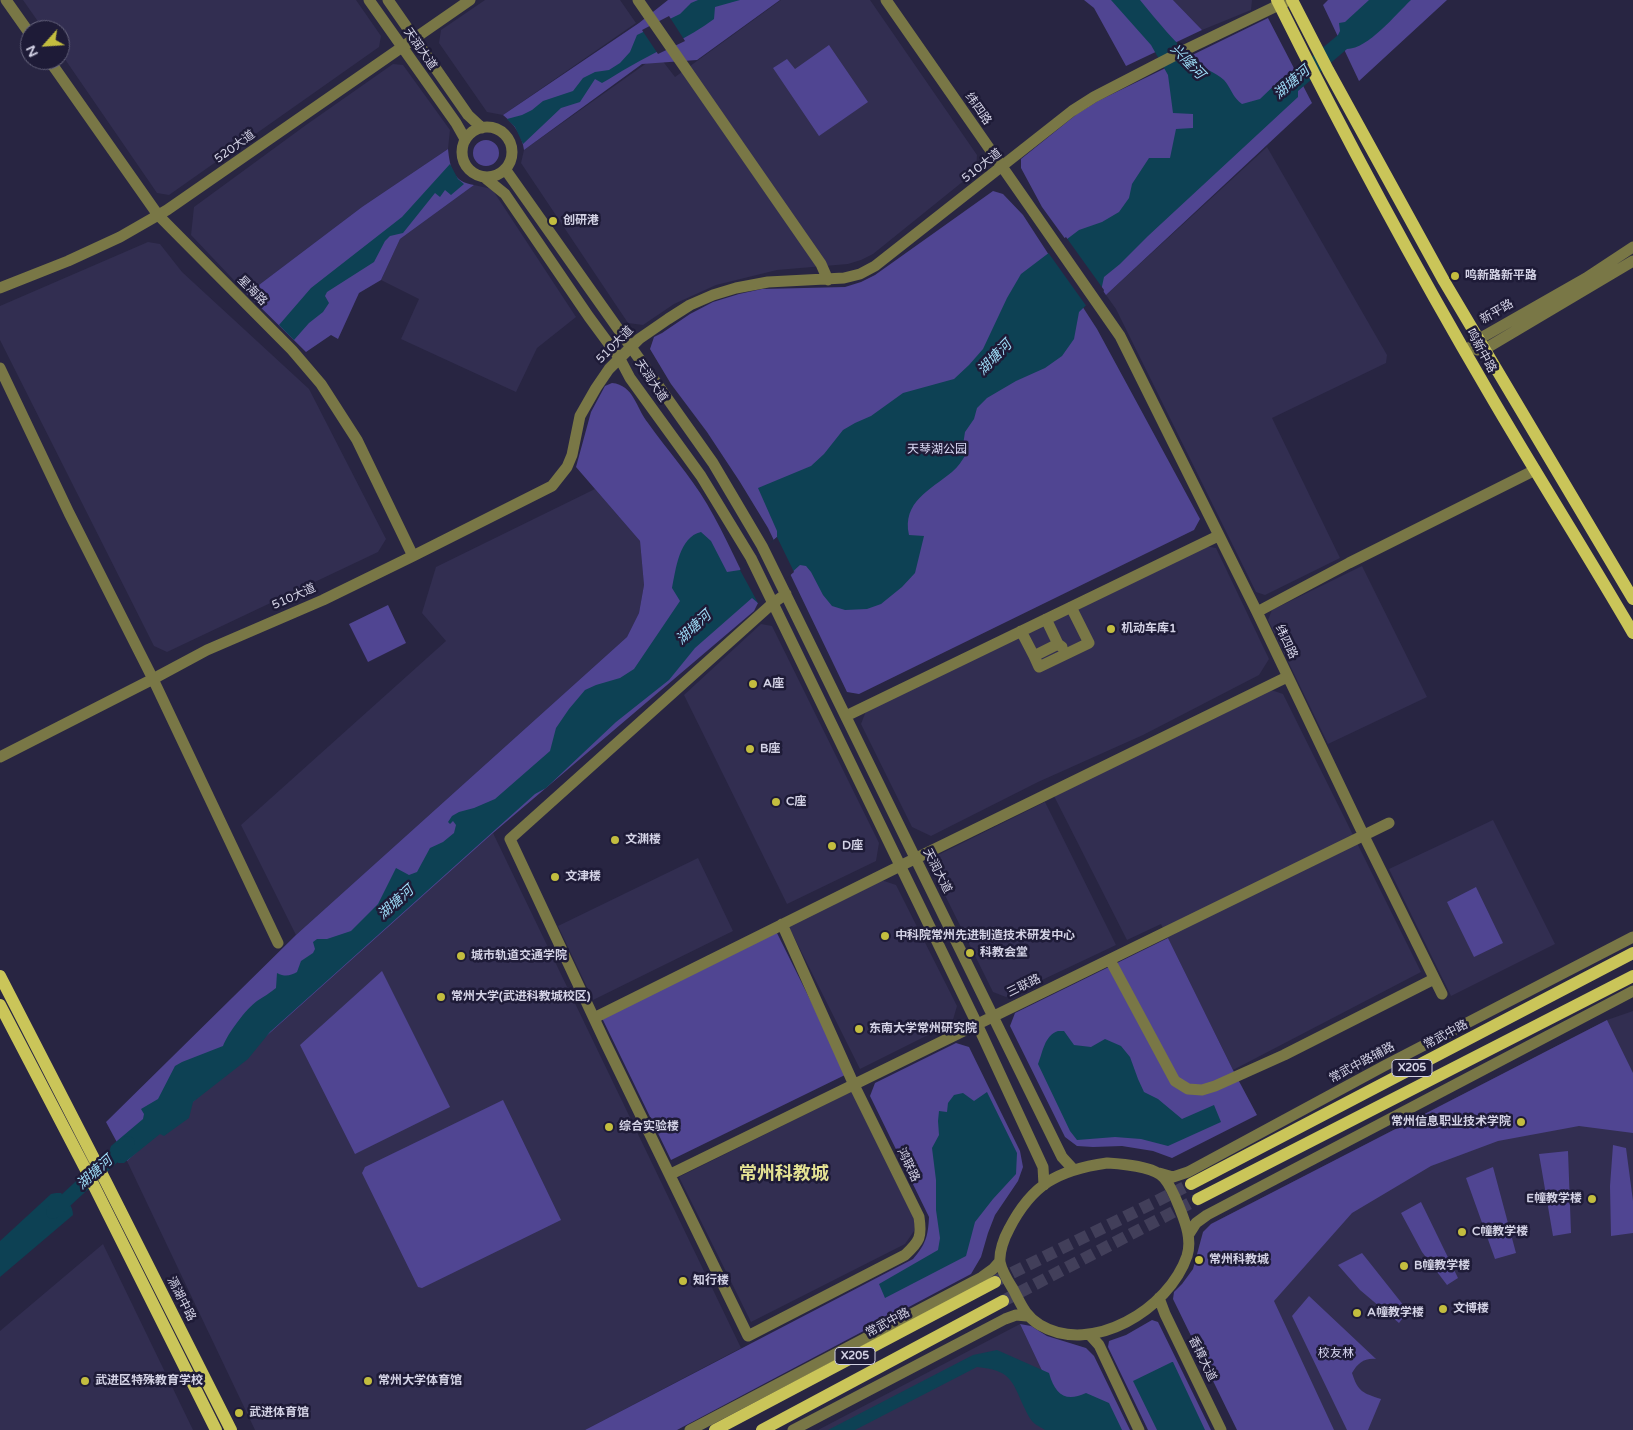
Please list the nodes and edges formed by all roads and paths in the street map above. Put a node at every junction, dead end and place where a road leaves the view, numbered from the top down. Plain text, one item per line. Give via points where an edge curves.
1 (6, 0) edge
2 (369, 0) edge
3 (388, 0) edge
4 (470, 0) edge
5 (638, 0) edge
6 (886, 0) edge
7 (1285, 1) edge
8 (20, 20) edge
9 (415, 38) junction
10 (402, 47) junction
11 (55, 70) edge
12 (482, 128) junction
13 (465, 139) junction
14 (1002, 167) junction
15 (505, 169) junction
16 (484, 177) junction
17 (158, 215) junction
18 (1633, 247) edge
19 (1633, 261) edge
20 (828, 280) junction
21 (0, 288) edge
22 (1482, 344) junction
23 (630, 348) junction
24 (1465, 352) junction
25 (620, 359) junction
26 (0, 368) edge
27 (1535, 470) junction
28 (1218, 536) junction
29 (413, 556) junction
30 (784, 589) junction
31 (771, 598) junction
32 (1633, 599) edge
33 (1071, 607) junction
34 (1257, 612) junction
35 (1046, 619) junction
36 (1021, 631) junction
37 (1633, 633) edge
38 (1058, 644) junction
39 (1069, 654) junction
40 (1034, 656) junction
41 (1287, 677) junction
42 (153, 679) junction
43 (846, 716) junction
44 (0, 758) edge
45 (1389, 823) dead end
46 (1364, 836) junction
47 (916, 858) junction
48 (900, 866) junction
49 (782, 924) junction
50 (1633, 938) edge
51 (278, 943) dead end
52 (1633, 953) edge
53 (1110, 960) junction
54 (0, 976) edge
55 (1633, 976) edge
56 (1434, 978) junction
57 (1633, 991) edge
58 (1442, 994) dead end
59 (0, 1005) edge
60 (992, 1017) junction
61 (594, 1018) junction
62 (977, 1024) junction
63 (854, 1085) junction
64 (91, 1166) junction
65 (1073, 1169) junction
66 (1156, 1172) junction
67 (670, 1174) junction
68 (1191, 1184) tunnel mouth
69 (1044, 1185) junction
70 (1198, 1199) tunnel mouth
71 (1189, 1234) junction
72 (1000, 1261) junction
73 (995, 1282) tunnel mouth
74 (1159, 1298) junction
75 (1002, 1300) tunnel mouth
76 (1027, 1316) junction
77 (1090, 1335) junction
78 (216, 1430) edge
79 (231, 1430) edge
80 (690, 1430) edge
81 (715, 1430) edge
82 (762, 1430) edge
83 (793, 1430) edge
84 (1140, 1430) edge
85 (1221, 1430) edge

1 - 8 street
2 - 10 street, 天润大道
3 - 9 street, 天润大道
4 - 9 street, 520大道
5 - 20 street via 821,264
6 - 14 street, 纬四路
7 - 14 street, 510大道 via 1094,97
7 - 22 main road, 鸣新中路 via 1317,48 1444,281
7 - 24 main road, 鸣新中路 via 1307,60
9 - 10 street, 520大道
9 - 12 street, 天润大道 via 468,115
10 - 13 street, 天润大道
10 - 17 street, 520大道
11 - 17 street, 星海路
12 - 13 street
12 - 15 street, 天润大道 via 496,129 508,139 511,154
13 - 16 street, 天润大道 via 462,147 464,163 469,170
14 - 20 street, 510大道 via 876,266 860,274
14 - 28 street, 纬四路 via 1120,336
15 - 16 street via 499,174
15 - 23 street, 天润大道
16 - 25 street, 天润大道 via 505,194
17 - 21 street, 520大道 via 102,245
17 - 29 street, 星海路 via 292,350 321,384 357,440
18 - 22 street, 新平路
19 - 22 street, 新平路
20 - 23 street, 510大道 via 768,282 713,295 668,319
22 - 24 street, 新平路
22 - 32 main road, 鸣新中路
23 - 25 street, 510大道
23 - 30 street, 天润大道 via 738,502
24 - 27 main road, 鸣新中路
25 - 29 street, 510大道 via 609,369 589,399 580,416 572,456 552,486
25 - 31 street, 天润大道 via 630,378 701,476 751,558
26 - 42 street
27 - 34 street via 1349,562
27 - 37 main road, 鸣新中路
28 - 33 street
28 - 34 street, 纬四路
29 - 42 street, 510大道 via 323,600 207,650
30 - 31 street
30 - 43 street, 天润大道
31 - 48 street
31 - 61 street via 510,840
33 - 35 street
33 - 39 street via 1089,643
34 - 41 street, 纬四路
35 - 36 street
35 - 38 street
36 - 40 street
36 - 43 street
38 - 39 street
38 - 40 street
39 - 40 street via 1037,669
41 - 46 street, 纬四路
41 - 47 street
42 - 44 street, 510大道
42 - 51 street
43 - 47 street, 天润大道
45 - 46 street, 三联路
46 - 53 street, 三联路
46 - 56 street, 纬四路
47 - 48 street
47 - 60 street, 天润大道
48 - 49 street
48 - 62 street
49 - 61 street
49 - 63 street, 鸿联路
50 - 66 street, 常武中路辅路 via 1384,1066 1188,1172 1173,1177
52 - 68 main road, 常武中路 / X205
53 - 56 street via 1175,1081 1188,1089 1202,1090 1284,1055
53 - 60 street, 三联路
54 - 64 main road
55 - 70 main road, X205
56 - 58 street, 纬四路
57 - 71 street via 1207,1215
59 - 64 main road
60 - 62 street, 三联路
60 - 65 street, 天润大道 via 1062,1157
61 - 67 street
62 - 63 street, 三联路
62 - 69 street via 1043,1167
63 - 67 street, 三联路
63 - 67 street, 鸿联路 via 919,1218 921,1233 917,1243 906,1255 748,1336
64 - 78 main road via 96,1191
64 - 79 main road, 滆湖中路 via 106,1182
65 - 66 street via 1107,1162
65 - 69 street
66 - 71 street via 1164,1178 1175,1198
69 - 72 street via 1016,1214 1004,1238
71 - 74 street via 1187,1255 1174,1281
72 - 76 street
72 - 80 street via 982,1277
73 - 81 main road, 常武中路 / X205
74 - 77 street via 1130,1320
74 - 85 street, 香樟大道
75 - 82 main road, X205
76 - 77 street via 1041,1326 1061,1333
76 - 83 street via 1005,1319
77 - 84 street via 1099,1344

